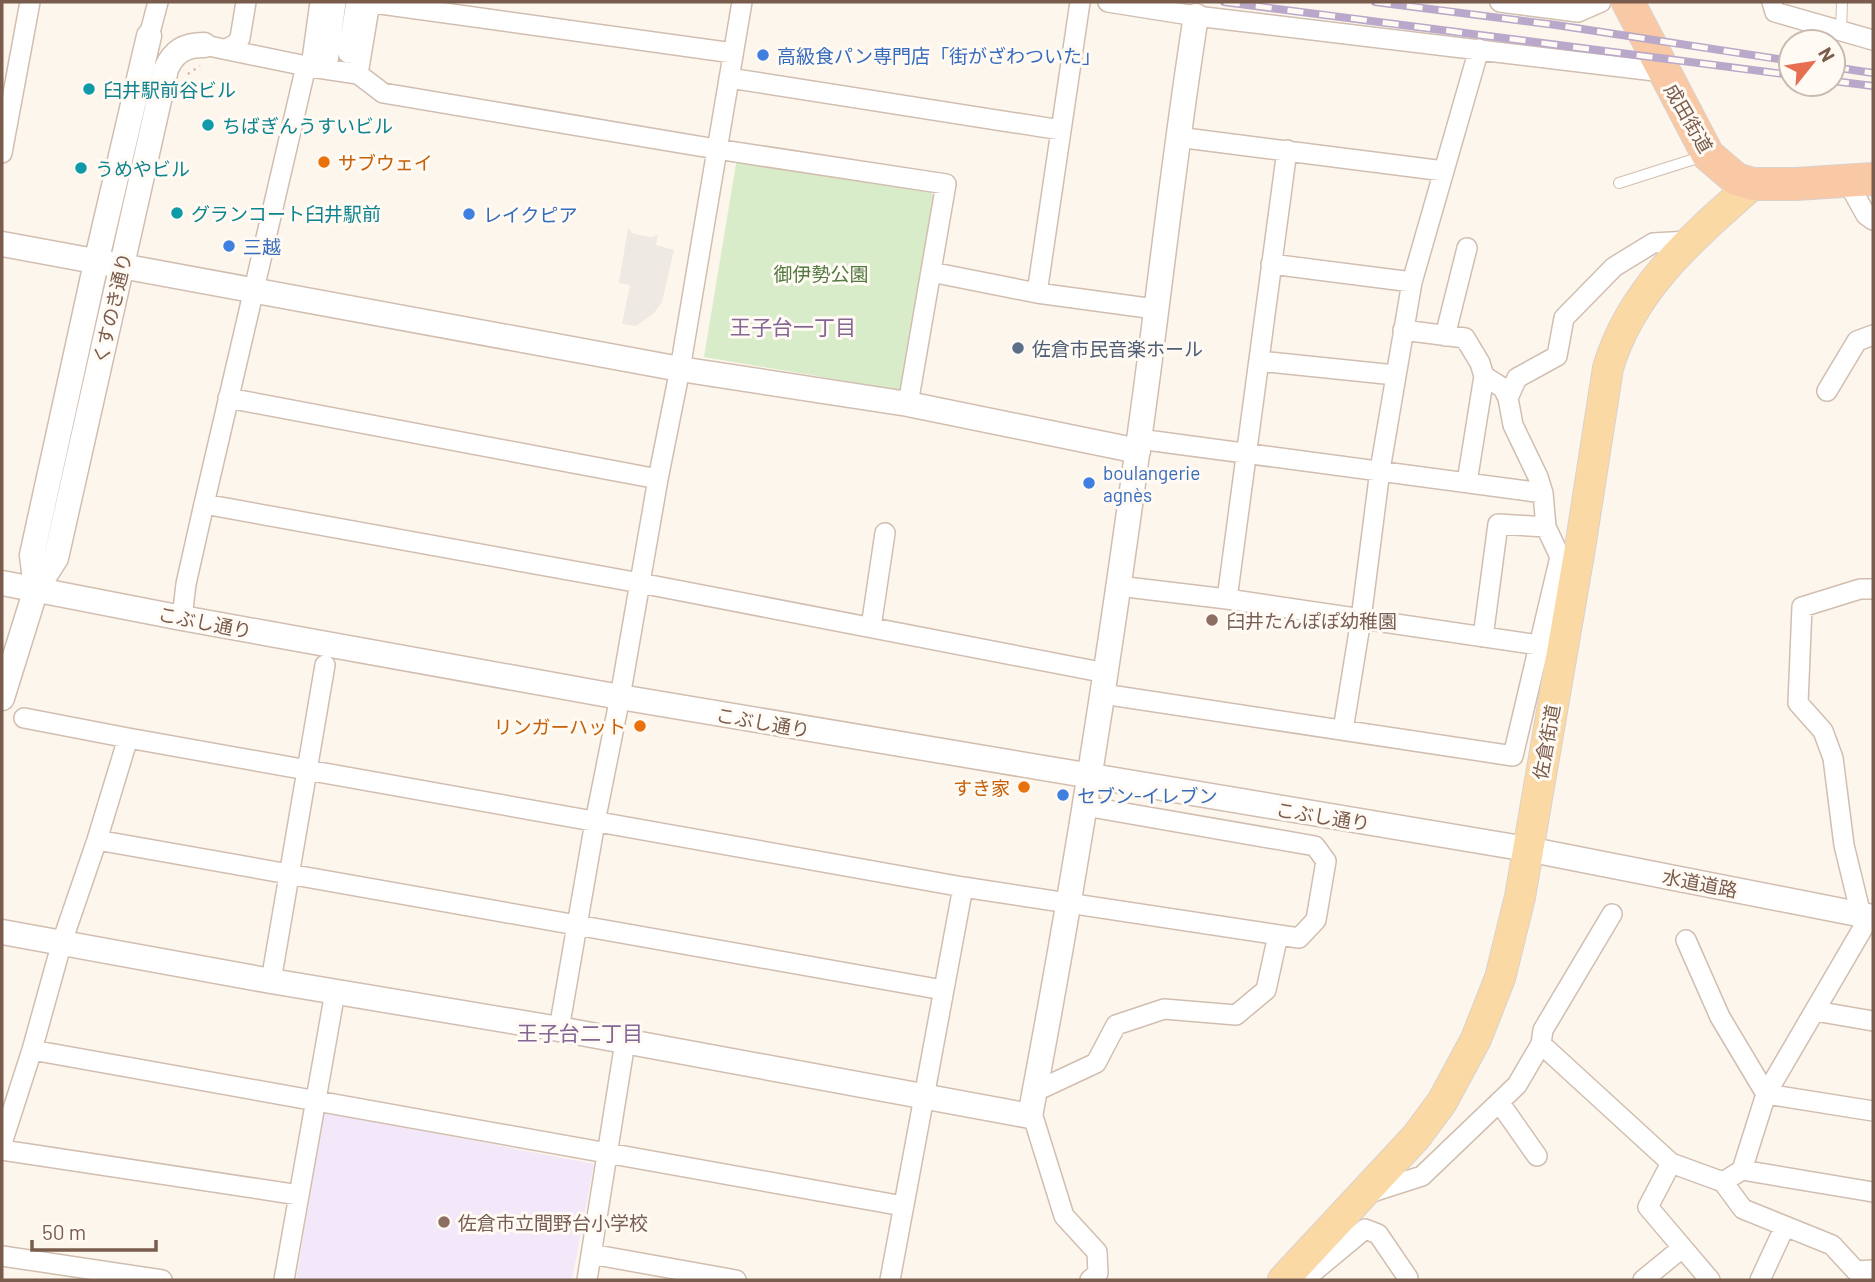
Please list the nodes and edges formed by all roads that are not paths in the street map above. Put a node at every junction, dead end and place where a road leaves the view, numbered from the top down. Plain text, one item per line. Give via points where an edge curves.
1 (30, 2) edge
2 (158, 2) edge
3 (246, 2) edge
4 (320, 2) edge
5 (336, 2) edge
6 (365, 2) edge
7 (742, 2) edge
8 (1080, 2) edge
9 (1108, 2) edge
10 (1500, 2) edge
11 (1601, 2) edge
12 (1628, 2) edge
13 (1772, 2) edge
14 (1842, 2) edge
15 (1196, 16) junction
16 (1834, 28) edge
17 (1841, 28) edge
18 (1847, 32) edge
19 (149, 36) joint
20 (1873, 40) edge
21 (1479, 49) junction
22 (212, 52) junction
23 (733, 52) junction
24 (329, 70) junction
25 (1663, 72) junction
26 (729, 78) junction
27 (5, 121) edge
28 (1061, 130) junction
29 (1177, 137) junction
30 (716, 149) junction
31 (1287, 150) junction
32 (2, 153) edge
33 (1708, 155) junction
34 (1444, 171) junction
35 (1860, 180) edge
36 (1619, 183) dead end
37 (1753, 184) junction
38 (1873, 220) edge
39 (1689, 241) junction
40 (2, 244) edge
41 (1467, 248) dead end
42 (96, 263) junction
43 (1271, 264) junction
44 (121, 267) junction
45 (931, 272) junction
46 (1412, 282) junction
47 (255, 290) junction
48 (1037, 293) junction
49 (1154, 309) junction
50 (1404, 330) junction
51 (1873, 335) edge
52 (1445, 336) junction
53 (1259, 360) junction
54 (680, 369) junction
55 (1395, 375) junction
56 (1484, 376) junction
57 (1827, 391) dead end
58 (228, 398) junction
59 (1508, 398) junction
60 (908, 404) junction
61 (1138, 445) junction
62 (1247, 452) junction
63 (1380, 470) junction
64 (657, 480) junction
65 (1467, 482) junction
66 (1543, 494) junction
67 (204, 504) junction
68 (1546, 527) junction
69 (885, 533) dead end
70 (2, 583) edge
71 (640, 583) junction
72 (1869, 585) edge
73 (1118, 586) junction
74 (36, 589) junction
75 (1227, 599) junction
76 (181, 618) junction
77 (1361, 619) junction
78 (871, 627) junction
79 (1483, 637) junction
80 (1538, 645) junction
81 (325, 665) dead end
82 (1105, 683) junction
83 (620, 697) junction
84 (2, 698) edge
85 (24, 718) dead end
86 (1343, 730) junction
87 (128, 738) junction
88 (307, 770) junction
89 (1090, 777) junction
90 (1085, 806) junction
91 (595, 822) junction
92 (97, 840) junction
93 (1527, 849) junction
94 (288, 874) junction
95 (963, 887) junction
96 (1069, 905) junction
97 (1612, 914) dead end
98 (1868, 916) edge
99 (578, 926) junction
100 (2, 932) edge
101 (1278, 935) junction
102 (1686, 940) dead end
103 (62, 942) junction
104 (271, 981) junction
105 (943, 990) junction
106 (335, 992) junction
107 (1815, 1011) junction
108 (1873, 1021) edge
109 (559, 1029) junction
110 (625, 1042) junction
111 (1541, 1044) junction
112 (32, 1050) junction
113 (1766, 1094) junction
114 (923, 1095) junction
115 (317, 1101) junction
116 (1033, 1101) junction
117 (1499, 1102) junction
118 (1873, 1111) edge
119 (2, 1143) edge
120 (2, 1150) edge
121 (608, 1154) junction
122 (1537, 1156) dead end
123 (1671, 1163) junction
124 (1742, 1170) junction
125 (1723, 1182) junction
126 (1873, 1192) edge
127 (1365, 1194) junction
128 (299, 1195) junction
129 (903, 1206) junction
130 (1785, 1226) junction
131 (1682, 1248) junction
132 (591, 1254) junction
133 (2, 1256) edge
134 (1873, 1270) edge
135 (1288, 1274) edge
136 (1408, 1278) dead end
137 (162, 1280) edge
138 (284, 1280) edge
139 (587, 1280) edge
140 (736, 1280) edge
141 (890, 1280) edge
142 (1090, 1280) edge
143 (1643, 1280) edge
144 (1710, 1280) edge
145 (1760, 1280) edge

1 - 27 street
2 - 19 street
3 - 22 street via 236,44
4 - 24 street
5 - 24 street
6 - 23 street
6 - 24 street
7 - 23 street
8 - 28 street
9 - 15 street
10 - 11 street via 1577,12
12 - 25 highway, 成田街道
13 - 16 street via 1775,12
14 - 17 lane
15 - 21 street
15 - 29 street
18 - 20 street
19 - 42 street, くすのき通り
21 - 25 street
21 - 34 street
22 - 24 street
22 - 44 street, くすのき通り via 192,45 177,51 166,69
23 - 26 street
24 - 30 street via 383,93
24 - 47 street
25 - 33 highway, 成田街道
26 - 28 street
26 - 30 street
27 - 32 street
28 - 48 street
29 - 31 street
29 - 49 street
30 - 45 street via 946,184
30 - 54 street
31 - 34 street
31 - 43 street
33 - 36 lane
33 - 37 highway, 成田街道 via 1736,179
34 - 46 street
35 - 37 highway, 成田街道
35 - 38 street via 1866,215
37 - 39 main road, 佐倉街道
39 - 59 street via 1653,243 1614,267 1564,317 1557,356 1517,378
39 - 93 main road, 佐倉街道 via 1653,280 1613,350
40 - 42 street
41 - 52 street
42 - 44 street
42 - 74 street, くすのき通り via 32,555
43 - 46 street
43 - 53 street
44 - 47 street
44 - 74 street, くすのき通り via 56,558
45 - 48 street
45 - 60 street
46 - 50 street
47 - 54 street
47 - 58 street
48 - 49 street
49 - 61 street
50 - 52 street
50 - 55 street
51 - 57 street via 1857,341
52 - 56 street via 1465,338
53 - 55 street
53 - 62 street
54 - 60 street
54 - 64 street
55 - 63 street
56 - 59 street via 1503,388
56 - 65 street
58 - 64 street
58 - 67 street
59 - 66 street via 1513,425
60 - 61 street
61 - 62 street
61 - 73 street
62 - 63 street
62 - 75 street
63 - 65 street
63 - 77 street
64 - 71 street
65 - 66 street
66 - 68 street
67 - 71 street
67 - 76 street
68 - 79 street via 1498,524
68 - 80 street via 1560,556
69 - 78 street
70 - 74 street, こぶし通り
71 - 78 street
71 - 83 street
72 - 98 street via 1802,607 1798,703 1823,731 1833,758 1844,845
73 - 75 street
73 - 82 street
74 - 76 street, こぶし通り
74 - 84 street, くすのき通り
75 - 77 street
76 - 83 street, こぶし通り
77 - 79 street
77 - 86 street
78 - 82 street
79 - 80 street
80 - 86 street via 1513,755
81 - 88 street
82 - 86 street
82 - 89 street
83 - 89 street, こぶし通り
83 - 91 street
85 - 87 street
87 - 88 street
87 - 92 street
88 - 91 street
88 - 94 street
89 - 90 street
89 - 93 street, こぶし通り
90 - 96 street
90 - 101 street via 1315,846 1326,861 1316,920 1299,938
91 - 95 street
91 - 99 street
92 - 94 street
92 - 103 street
93 - 98 street, 水道道路
93 - 127 main road, 佐倉街道 via 1513,932 1476,1039 1443,1102
94 - 99 street
94 - 104 street
95 - 96 street
95 - 105 street
96 - 101 street
96 - 116 street
97 - 111 street via 1543,1030
98 - 107 street
99 - 105 street
99 - 109 street
100 - 103 street
101 - 116 street via 1266,990 1236,1015 1164,1009 1116,1025 1096,1063
102 - 113 street via 1720,1017
103 - 104 street
103 - 112 street
104 - 106 street
105 - 114 street
106 - 109 street
106 - 115 street
107 - 108 street
107 - 113 street
109 - 110 street
110 - 114 street
110 - 121 street
111 - 117 street via 1517,1085
111 - 123 street
112 - 115 street
112 - 119 street
113 - 118 street
113 - 124 street
114 - 116 street via 1030,1116
114 - 129 street
115 - 121 street
115 - 128 street
116 - 142 street via 1063,1216 1097,1252 1098,1273
117 - 122 street
117 - 127 street via 1422,1177
120 - 128 street
121 - 129 street
121 - 132 street
123 - 125 street
123 - 131 street via 1648,1207
124 - 125 street
124 - 126 street
125 - 130 street via 1743,1209
127 - 135 main road, 佐倉街道
128 - 138 street
129 - 141 street
130 - 134 street via 1832,1245 1856,1271
130 - 145 street
131 - 143 street
131 - 144 street
132 - 139 street
132 - 140 street
133 - 137 street
135 - 136 street via 1307,1278 1365,1228 1378,1234

